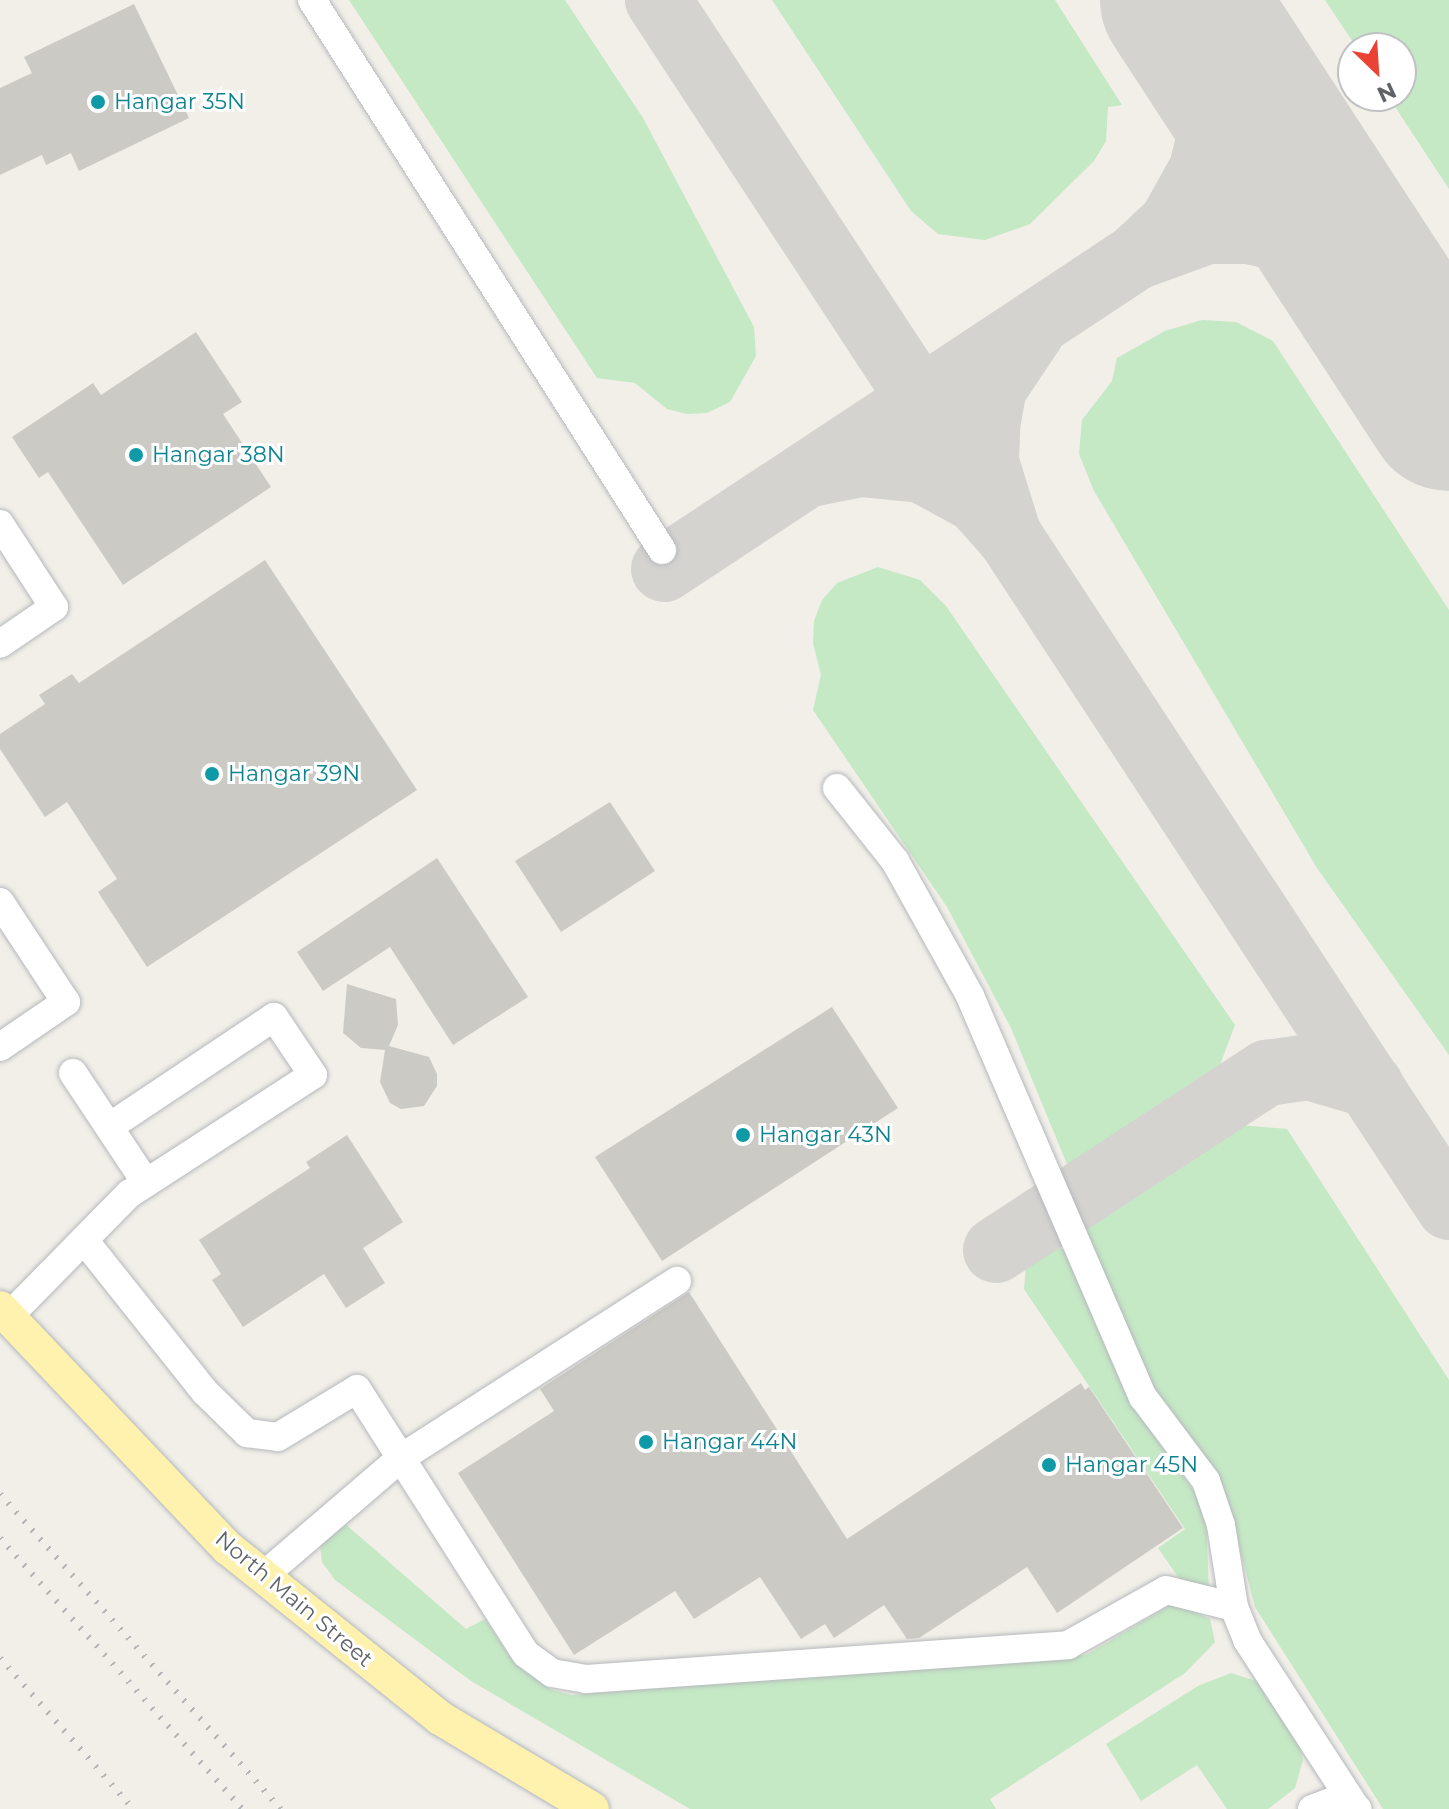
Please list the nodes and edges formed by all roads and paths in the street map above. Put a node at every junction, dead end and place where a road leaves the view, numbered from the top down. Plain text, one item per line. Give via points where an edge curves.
1 (312, 0) edge
2 (0, 524) edge
3 (662, 550) dead end
4 (0, 644) edge
5 (837, 788) dead end
6 (0, 902) edge
7 (0, 1047) edge
8 (73, 1073) dead end
9 (109, 1127) junction
10 (146, 1183) junction
11 (84, 1240) junction
12 (677, 1281) dead end
13 (4, 1313) edge
14 (401, 1458) junction
15 (262, 1577) junction
16 (1234, 1607) junction
17 (1319, 1805) edge
18 (1357, 1807) edge
19 (592, 1809) edge

1 - 3 lane
2 - 4 lane via 54,607
5 - 16 lane via 895,861 970,996 1143,1397 1206,1481 1221,1525
6 - 7 lane via 66,1002
8 - 9 lane
9 - 10 lane
9 - 10 lane via 274,1017 313,1075
10 - 11 lane
11 - 13 lane
11 - 14 lane via 205,1392 247,1433 278,1437 357,1389
12 - 14 lane
13 - 15 main road, North Main Street via 228,1548
14 - 15 lane
14 - 16 lane via 526,1654 571,1679 1068,1645 1166,1590
15 - 19 main road, North Main Street via 440,1718
16 - 18 lane via 1247,1640
17 - 18 lane

